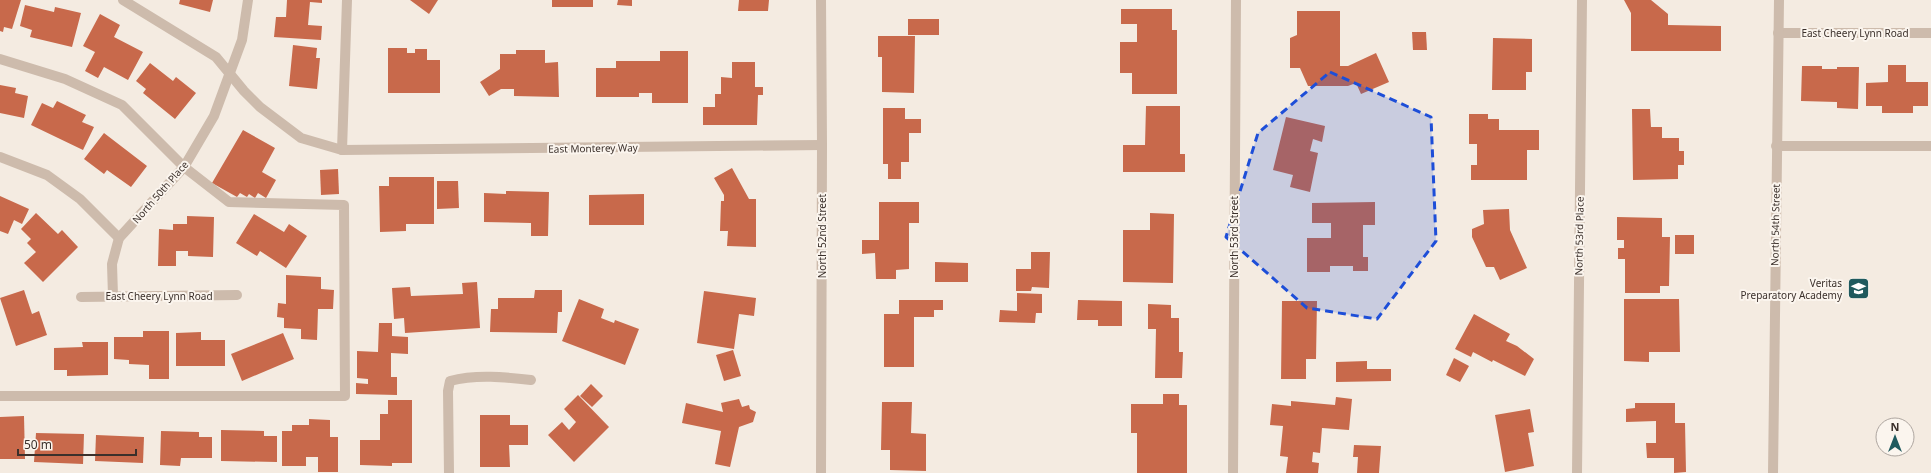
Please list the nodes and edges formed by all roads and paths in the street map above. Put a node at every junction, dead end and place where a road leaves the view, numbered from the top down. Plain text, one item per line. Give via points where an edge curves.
1 (123, 0) edge
2 (248, 0) edge
3 (347, 0) edge
4 (821, 0) edge
5 (1236, 0) edge
6 (1582, 0) edge
7 (1779, 0) edge
8 (1931, 33) edge
9 (1778, 34) junction
10 (0, 59) edge
11 (230, 74) junction
12 (822, 145) junction
13 (1776, 146) junction
14 (1931, 146) edge
15 (342, 150) junction
16 (0, 157) edge
17 (184, 167) junction
18 (119, 238) junction
19 (237, 295) dead end
20 (113, 296) junction
21 (81, 297) dead end
22 (531, 380) dead end
23 (0, 396) edge
24 (449, 473) edge
25 (820, 473) edge
26 (1233, 473) edge
27 (1577, 473) edge
28 (1773, 473) edge

1 - 11 street, East Monterey Way via 216,57
2 - 11 street, North 50th Place via 242,40
3 - 15 street
4 - 12 street, North 52nd Street
5 - 26 street, North 53rd Street
6 - 27 street, North 53rd Place
7 - 9 street, North 54th Street
8 - 9 street, East Cheery Lynn Road
9 - 13 street, North 54th Street
10 - 17 street via 65,79 122,105
11 - 15 street, East Monterey Way via 260,107 301,138
11 - 17 street, North 50th Place via 214,116
12 - 15 street, East Monterey Way
12 - 25 street, North 52nd Street
13 - 14 street
13 - 28 street, North 54th Street
16 - 18 street via 47,175 80,199
17 - 18 street, North 50th Place
17 - 23 street via 229,202 344,205 345,396
18 - 20 street, North 50th Place via 112,264
19 - 20 street, East Cheery Lynn Road
20 - 21 street, East Cheery Lynn Road
22 - 24 street via 505,377 461,378 450,381

